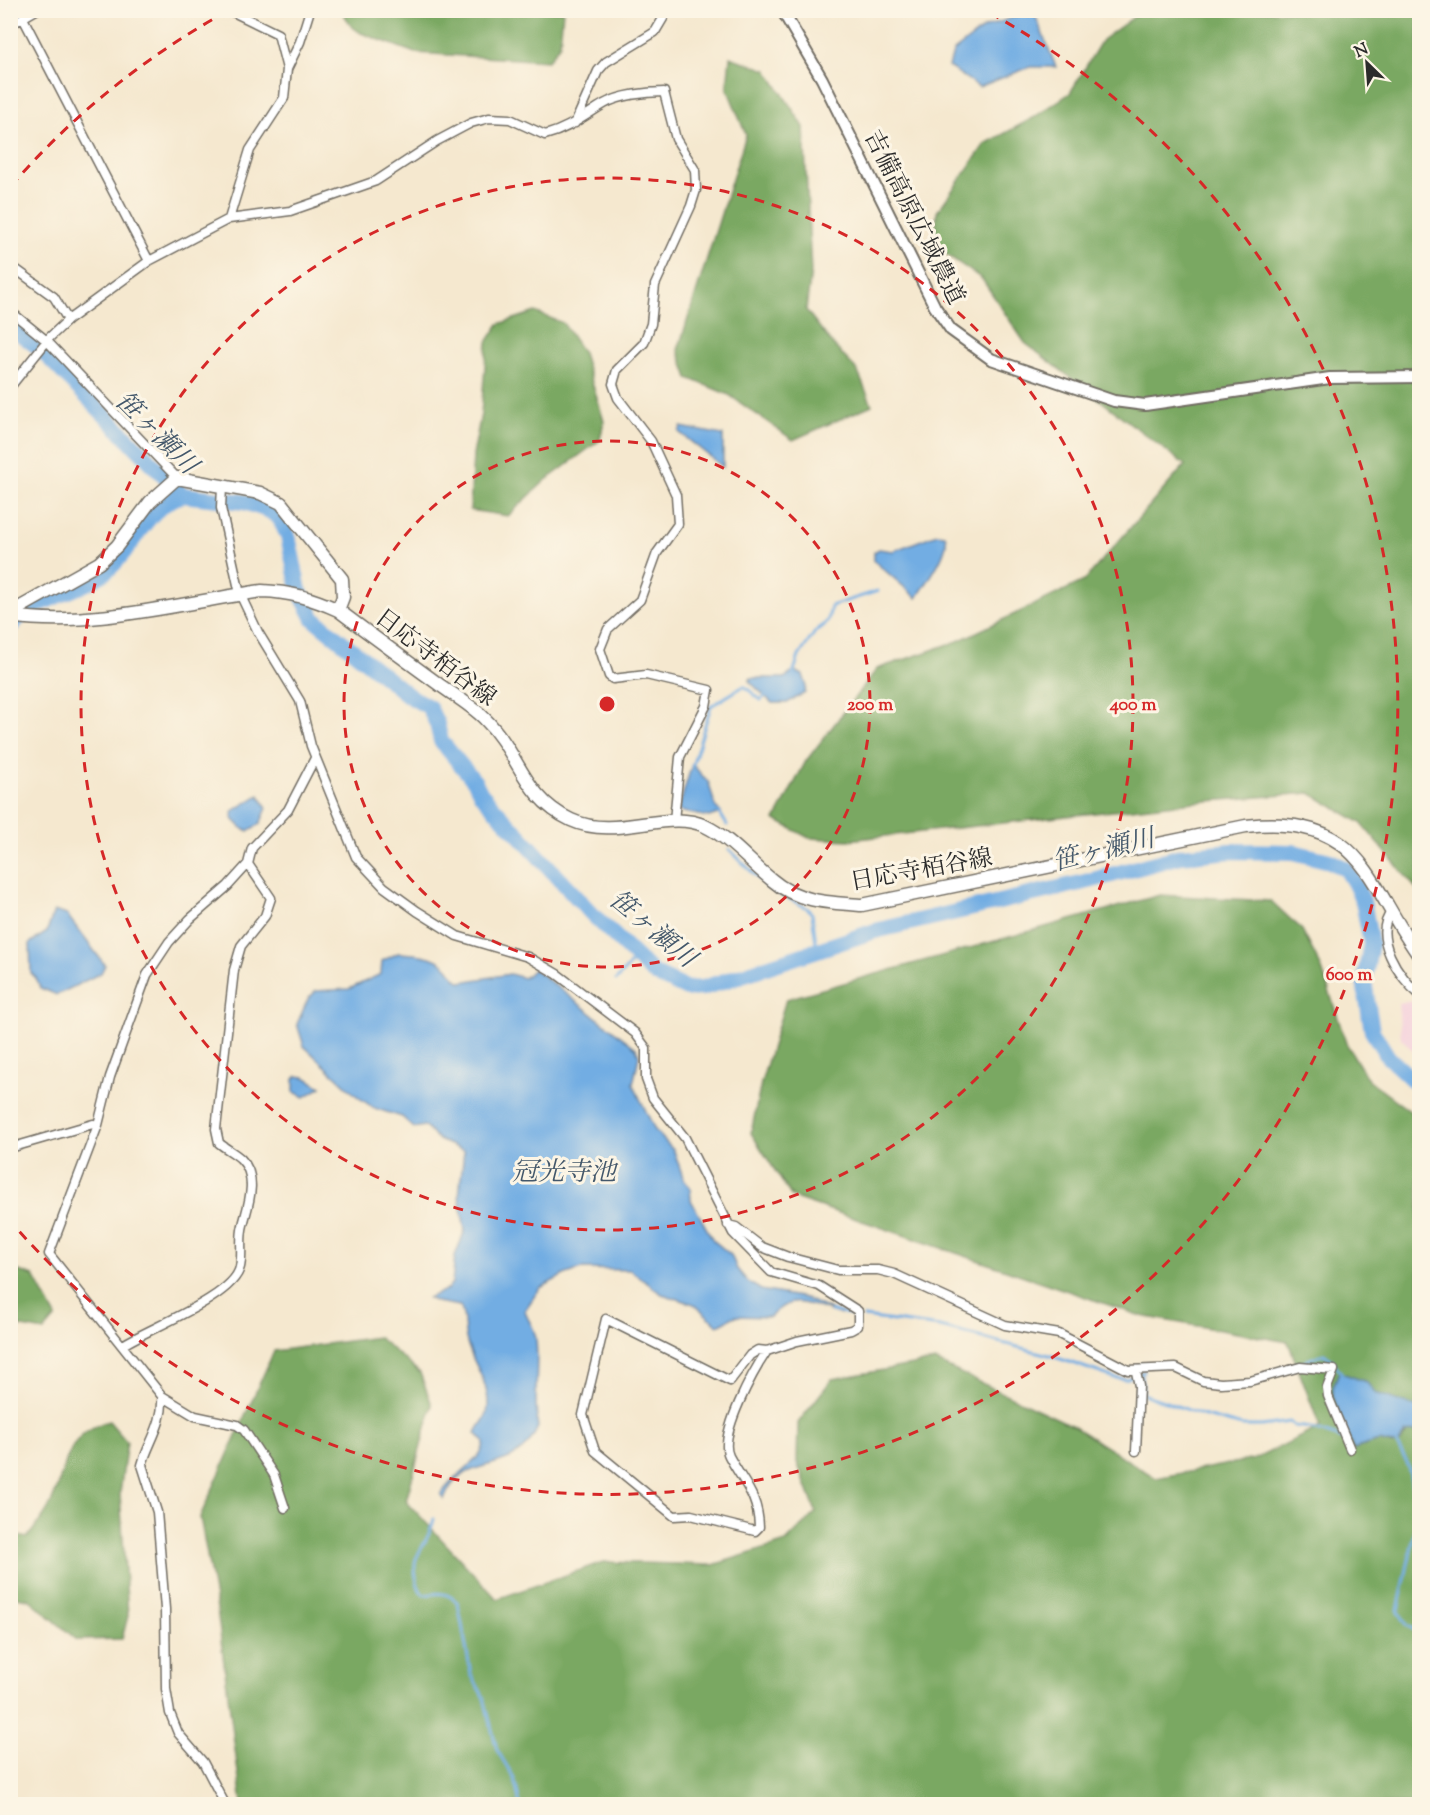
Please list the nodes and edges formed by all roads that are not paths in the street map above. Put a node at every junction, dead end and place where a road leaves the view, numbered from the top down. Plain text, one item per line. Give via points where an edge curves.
1 (36, 10) edge
2 (229, 10) edge
3 (310, 10) edge
4 (668, 10) edge
5 (782, 10) edge
6 (23, 18) junction
7 (10, 25) edge
8 (287, 69) junction
9 (575, 124) junction
10 (229, 219) junction
11 (149, 261) junction
12 (10, 265) edge
13 (10, 311) edge
14 (68, 320) junction
15 (46, 342) junction
16 (1419, 377) edge
17 (10, 387) edge
18 (173, 482) junction
19 (221, 490) junction
20 (240, 594) junction
21 (338, 610) junction
22 (10, 615) edge
23 (315, 758) junction
24 (674, 822) junction
25 (248, 864) junction
26 (1392, 911) junction
27 (1419, 957) edge
28 (1419, 995) edge
29 (98, 1125) junction
30 (10, 1148) edge
31 (728, 1225) junction
32 (123, 1345) junction
33 (767, 1351) junction
34 (1137, 1374) junction
35 (162, 1396) junction
36 (1350, 1449) dead end
37 (1136, 1451) dead end
38 (285, 1508) dead end
39 (225, 1804) edge

1 - 6 street
2 - 8 street via 278,34
3 - 8 street
4 - 9 street via 655,32 602,67
5 - 16 street, 吉備高原広域農道 via 822,79 935,307 951,330 991,359 1114,401 1145,405 1330,378
6 - 7 street
6 - 11 street
8 - 10 street via 284,98 250,150
9 - 10 street via 545,135 510,119 489,118 437,141 376,181 290,211
9 - 24 street via 607,103 664,92 676,139 695,170 696,190 655,285 651,324 644,343 617,370 614,384 618,398 651,441 676,495 678,524 657,553 640,600 608,629 600,649 613,679 646,675 710,690 680,757
10 - 11 street
11 - 14 street
12 - 14 street via 54,297
13 - 15 street
14 - 15 street
15 - 17 street
15 - 18 street
18 - 19 main road
18 - 22 main road via 150,502 117,546 99,562
19 - 20 street via 221,508
19 - 21 main road via 281,503 342,579 343,597
20 - 21 main road, 日応寺栢谷線 via 287,592
20 - 22 main road, 日応寺栢谷線 via 95,617 42,620
20 - 23 street via 300,701
21 - 24 main road, 日応寺栢谷線 via 483,717 504,742 534,793 562,815 598,828
23 - 25 street via 288,810 252,848
23 - 31 street via 356,857 384,887 457,936 528,957 557,974 643,1042 646,1078 653,1098 685,1138
24 - 26 main road, 日応寺栢谷線 via 701,825 723,836 774,882 791,892 810,900 862,904 1275,823 1323,833 1340,844 1359,860
25 - 29 street via 190,919 147,975 110,1077
25 - 32 street via 271,898 265,916 241,946 234,970 216,1129 219,1143 241,1158 249,1170 251,1186 241,1232 240,1268 230,1283 200,1305
26 - 27 main road, 日応寺栢谷線
26 - 28 street via 1384,927 1391,959 1406,984
29 - 30 street
29 - 32 street via 49,1254
31 - 33 street via 771,1272 819,1286 858,1311 858,1326 851,1330
31 - 34 street via 762,1247 788,1257 838,1270 894,1274 1005,1325 1059,1334
32 - 35 street
33 - 33 street via 752,1373 726,1441 728,1454 756,1500 759,1527 755,1531 691,1515 674,1516 595,1451 584,1415 606,1319 725,1381 735,1377 750,1355 758,1350
34 - 36 street via 1147,1368 1176,1368 1203,1381 1221,1383 1250,1381 1300,1367 1334,1370 1328,1396
34 - 37 street
35 - 38 street via 195,1416 244,1430 274,1475
35 - 39 street via 157,1430 142,1465 157,1512 165,1609 166,1689 178,1733 202,1762

